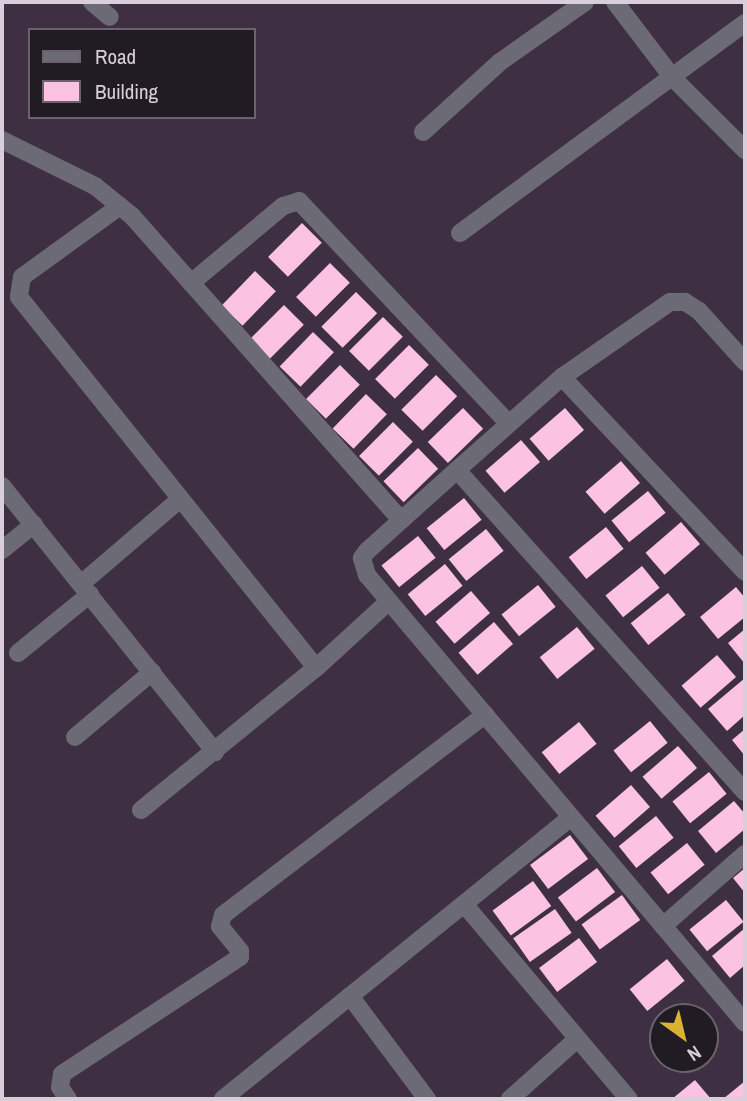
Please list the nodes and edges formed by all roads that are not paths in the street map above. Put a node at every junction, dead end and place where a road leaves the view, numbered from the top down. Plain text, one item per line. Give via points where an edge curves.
1 (92, 2) edge
2 (585, 2) edge
3 (615, 2) edge
4 (110, 18) dead end
5 (745, 23) edge
6 (673, 78) junction
7 (423, 132) dead end
8 (2, 140) edge
9 (745, 150) edge
10 (120, 206) junction
11 (460, 233) dead end
12 (191, 283) junction
13 (745, 362) edge
14 (562, 377) junction
15 (507, 422) junction
16 (457, 470) junction
17 (2, 486) edge
18 (180, 499) junction
19 (400, 519) junction
20 (34, 524) junction
21 (2, 550) edge
22 (745, 572) edge
23 (85, 589) junction
24 (389, 601) junction
25 (18, 653) dead end
26 (316, 668) junction
27 (152, 672) junction
28 (485, 715) junction
29 (75, 737) dead end
30 (215, 752) junction
31 (745, 792) edge
32 (141, 810) dead end
33 (571, 817) junction
34 (745, 854) edge
35 (464, 904) junction
36 (663, 926) junction
37 (350, 996) junction
38 (745, 1023) edge
39 (577, 1038) junction
40 (68, 1099) edge
41 (223, 1099) edge
42 (427, 1099) edge
43 (510, 1099) edge
44 (629, 1099) edge

1 - 4 street
2 - 7 street via 500,62
3 - 6 street
5 - 6 street
6 - 9 street
6 - 11 street
8 - 10 street via 95,186
10 - 12 street
10 - 18 street via 22,277 19,297
12 - 15 street via 283,206 299,201
12 - 19 street
13 - 14 street via 699,311 685,302 670,302
14 - 15 street
14 - 22 street
15 - 16 street
16 - 19 street
16 - 31 street
17 - 20 street
18 - 23 street
18 - 26 street
19 - 24 street via 362,558 367,575
20 - 21 street
20 - 23 street
23 - 25 street
23 - 27 street
24 - 26 street
24 - 28 street
26 - 30 street
27 - 29 street
27 - 30 street
28 - 33 street
28 - 40 street via 223,915 220,926 240,957 62,1074 60,1087
30 - 32 street
33 - 35 street
33 - 36 street
34 - 36 street
35 - 37 street
35 - 39 street
36 - 38 street
37 - 41 street
37 - 42 street
39 - 43 street
39 - 44 street

